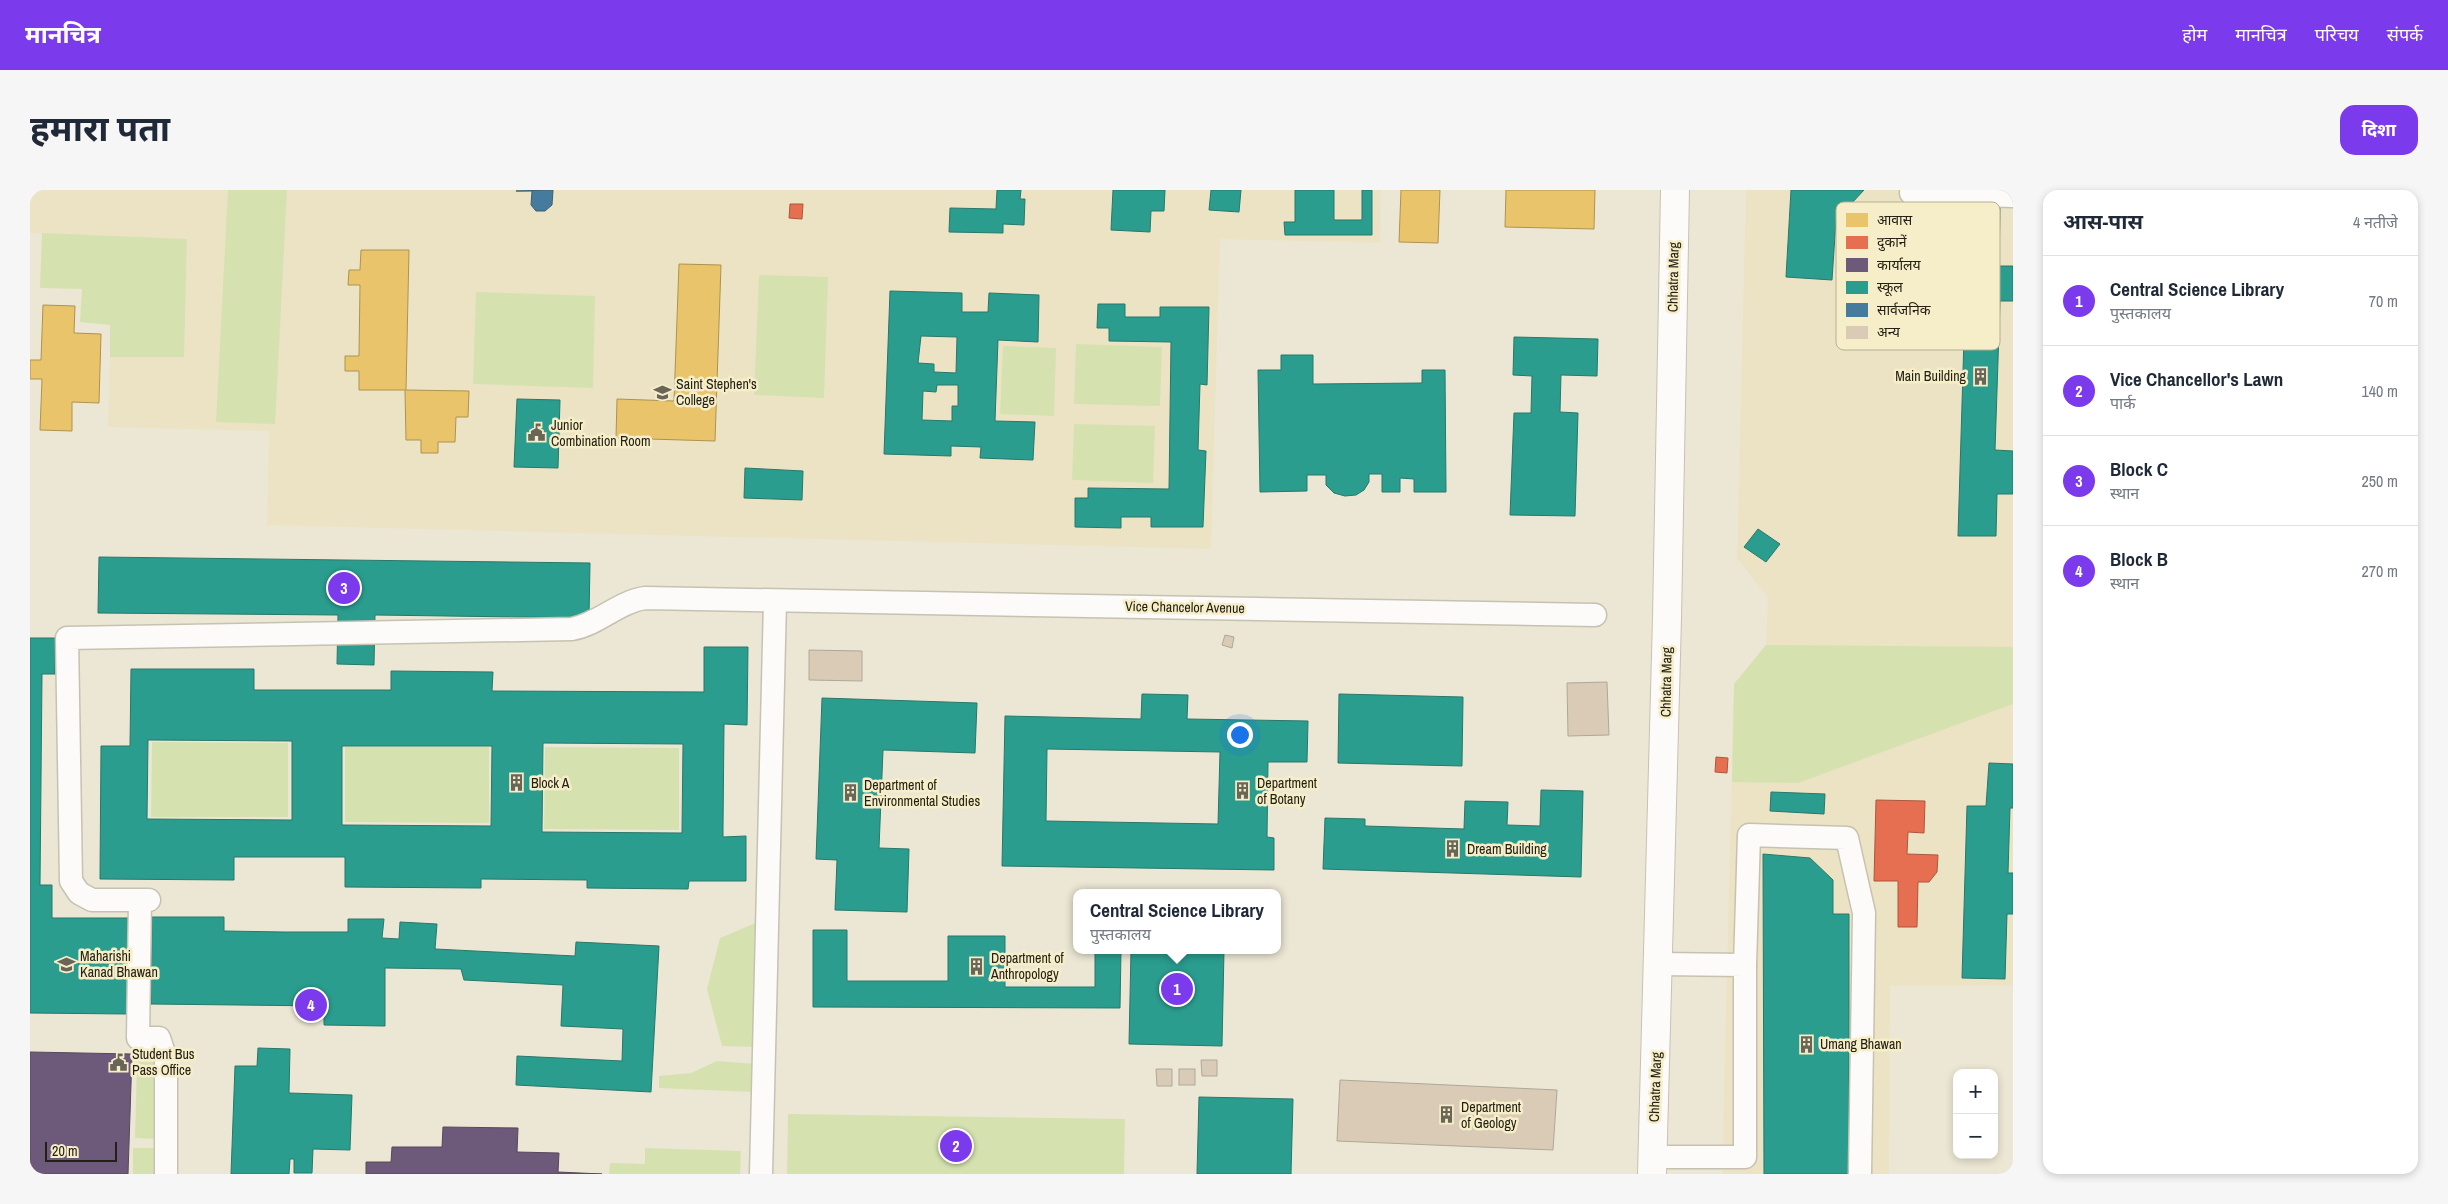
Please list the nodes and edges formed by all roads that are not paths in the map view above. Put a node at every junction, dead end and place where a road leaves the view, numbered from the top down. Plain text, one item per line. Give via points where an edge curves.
1 (1675, 190) edge
2 (1911, 193) dead end
3 (2013, 196) edge
4 (775, 601) junction
5 (1595, 615) dead end
6 (1659, 964) junction
7 (1745, 965) junction
8 (1745, 1165) edge
9 (1653, 1166) edge
10 (166, 1174) edge
11 (761, 1174) edge
12 (1860, 1174) edge

1 - 6 street, Chhatra Marg
2 - 3 street
4 - 5 street, Vice Chancelor Avenue
4 - 10 street, Vice Chancelor Avenue via 645,598 632,601 588,625 572,629 66,638 72,881 79,893 92,900 144,900 138,1038 160,1038 166,1058
4 - 11 street
6 - 7 street
6 - 9 street, Chhatra Marg
7 - 8 street
7 - 12 street via 1749,835 1848,838 1864,913
8 - 9 street

